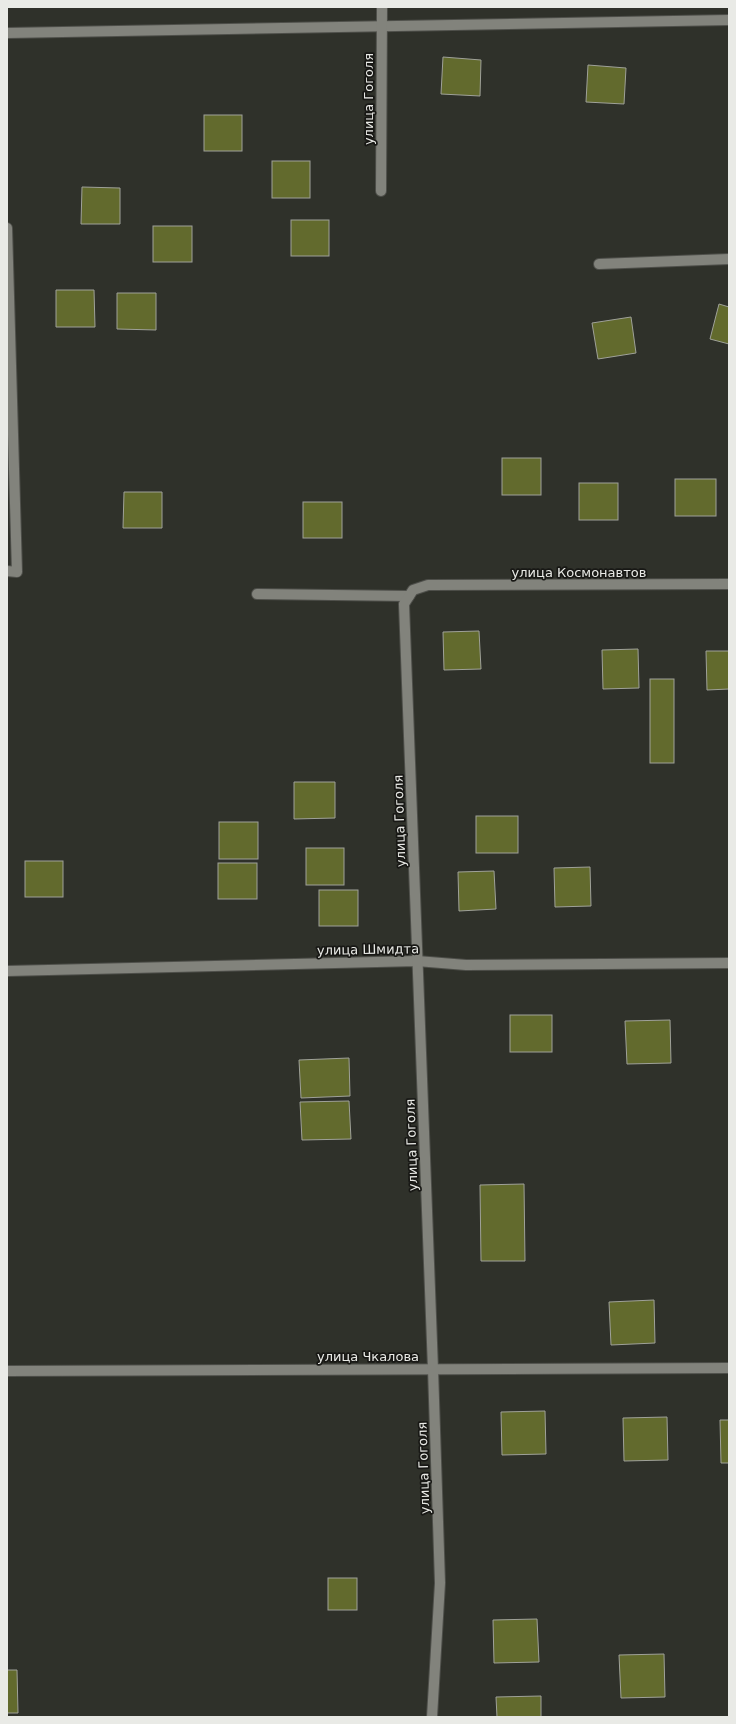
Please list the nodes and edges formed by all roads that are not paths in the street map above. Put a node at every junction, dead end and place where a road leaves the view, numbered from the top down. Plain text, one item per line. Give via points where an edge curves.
1 (382, 7) edge
2 (729, 20) edge
3 (381, 26) junction
4 (7, 33) edge
5 (381, 191) dead end
6 (7, 228) edge
7 (729, 259) edge
8 (599, 264) dead end
9 (7, 572) edge
10 (729, 584) edge
11 (256, 594) dead end
12 (409, 596) junction
13 (417, 961) junction
14 (729, 963) edge
15 (7, 971) edge
16 (729, 1368) edge
17 (434, 1369) junction
18 (7, 1371) edge
19 (432, 1717) edge

1 - 3 street, улица Гоголя
2 - 3 street
3 - 4 street
3 - 5 street, улица Гоголя
6 - 9 street via 18,572
7 - 8 street
10 - 12 street, улица Космонавтов via 428,585 413,590
11 - 12 street
12 - 13 street, улица Гоголя via 404,604
13 - 14 street, улица Шмидта via 466,965
13 - 15 street, улица Шмидта
13 - 17 street, улица Гоголя
16 - 17 street, улица Чкалова
17 - 18 street, улица Чкалова
17 - 19 street, улица Гоголя via 440,1583

